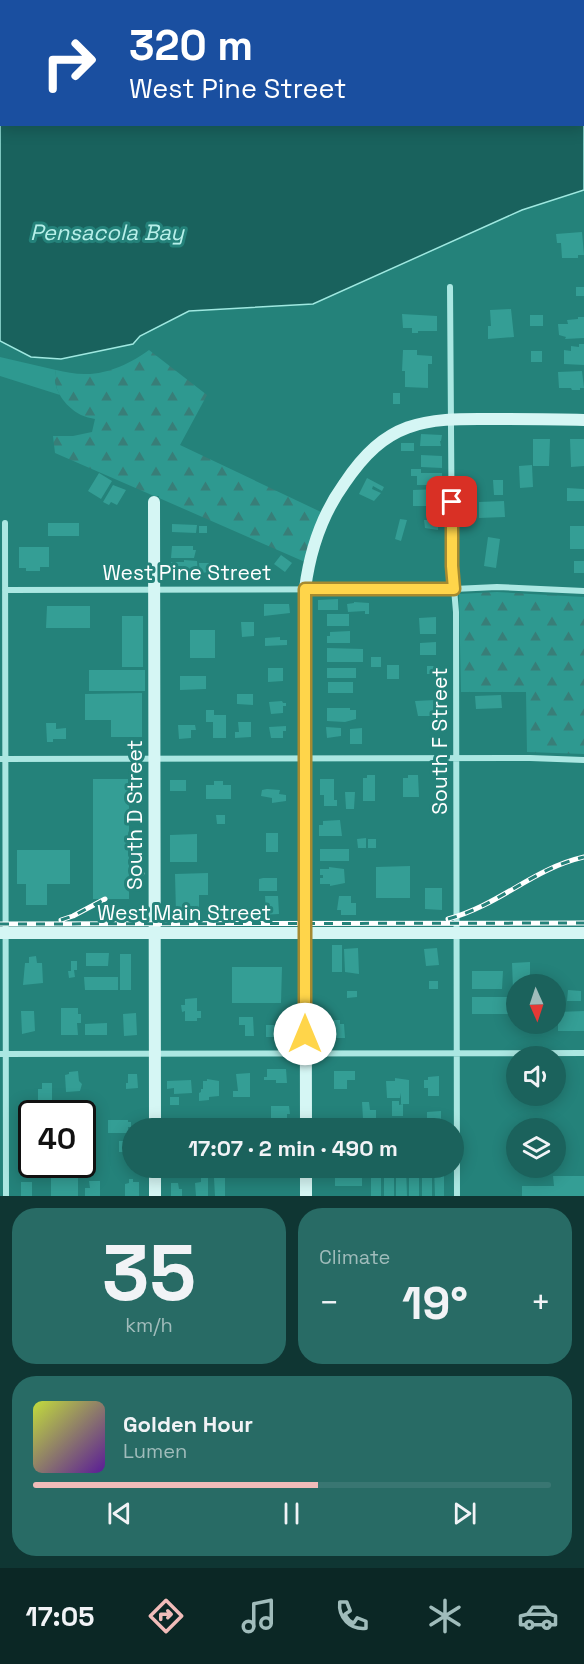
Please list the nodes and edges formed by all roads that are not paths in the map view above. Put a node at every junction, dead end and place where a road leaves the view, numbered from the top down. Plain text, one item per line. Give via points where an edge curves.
1 (450, 286) dead end
2 (452, 418) junction
3 (584, 420) edge
4 (154, 502) dead end
5 (5, 523) dead end
6 (155, 589) junction
7 (305, 589) junction
8 (454, 589) junction
9 (5, 590) junction
10 (584, 591) edge
11 (3, 759) edge
12 (155, 759) junction
13 (305, 759) junction
14 (456, 759) junction
15 (584, 760) edge
16 (3, 933) edge
17 (155, 933) junction
18 (306, 933) junction
19 (457, 933) junction
20 (584, 933) edge
21 (457, 1053) junction
22 (584, 1053) edge
23 (3, 1054) edge
24 (155, 1054) junction
25 (305, 1054) junction
26 (155, 1118) edge
27 (306, 1118) edge
28 (155, 1178) edge
29 (306, 1178) edge
30 (6, 1196) edge
31 (155, 1196) edge
32 (306, 1196) edge
33 (457, 1196) edge

1 - 2 street, South F Street
2 - 3 street
2 - 7 street via 427,421 396,432 357,464 319,528
2 - 8 street, South F Street
4 - 6 street, South D Street
5 - 9 street
6 - 7 street, West Pine Street
6 - 9 street, West Pine Street
6 - 12 street, South D Street
7 - 8 street, West Pine Street
7 - 13 street
8 - 10 street, West Pine Street
8 - 14 street, South F Street
9 - 11 street
11 - 12 street
11 - 16 street
12 - 13 street
12 - 17 street, South D Street
13 - 14 street
13 - 18 street
14 - 15 street
14 - 19 street, South F Street
16 - 17 street, West Main Street
16 - 23 street
17 - 18 street, West Main Street
17 - 24 street, South D Street
18 - 19 street, West Main Street
18 - 25 street
19 - 20 street, West Main Street
19 - 21 street, South F Street
21 - 22 street
21 - 25 street
21 - 33 street, South F Street
23 - 24 street
23 - 30 street
24 - 25 street
24 - 26 street, South D Street
25 - 27 street
28 - 31 street
29 - 32 street

